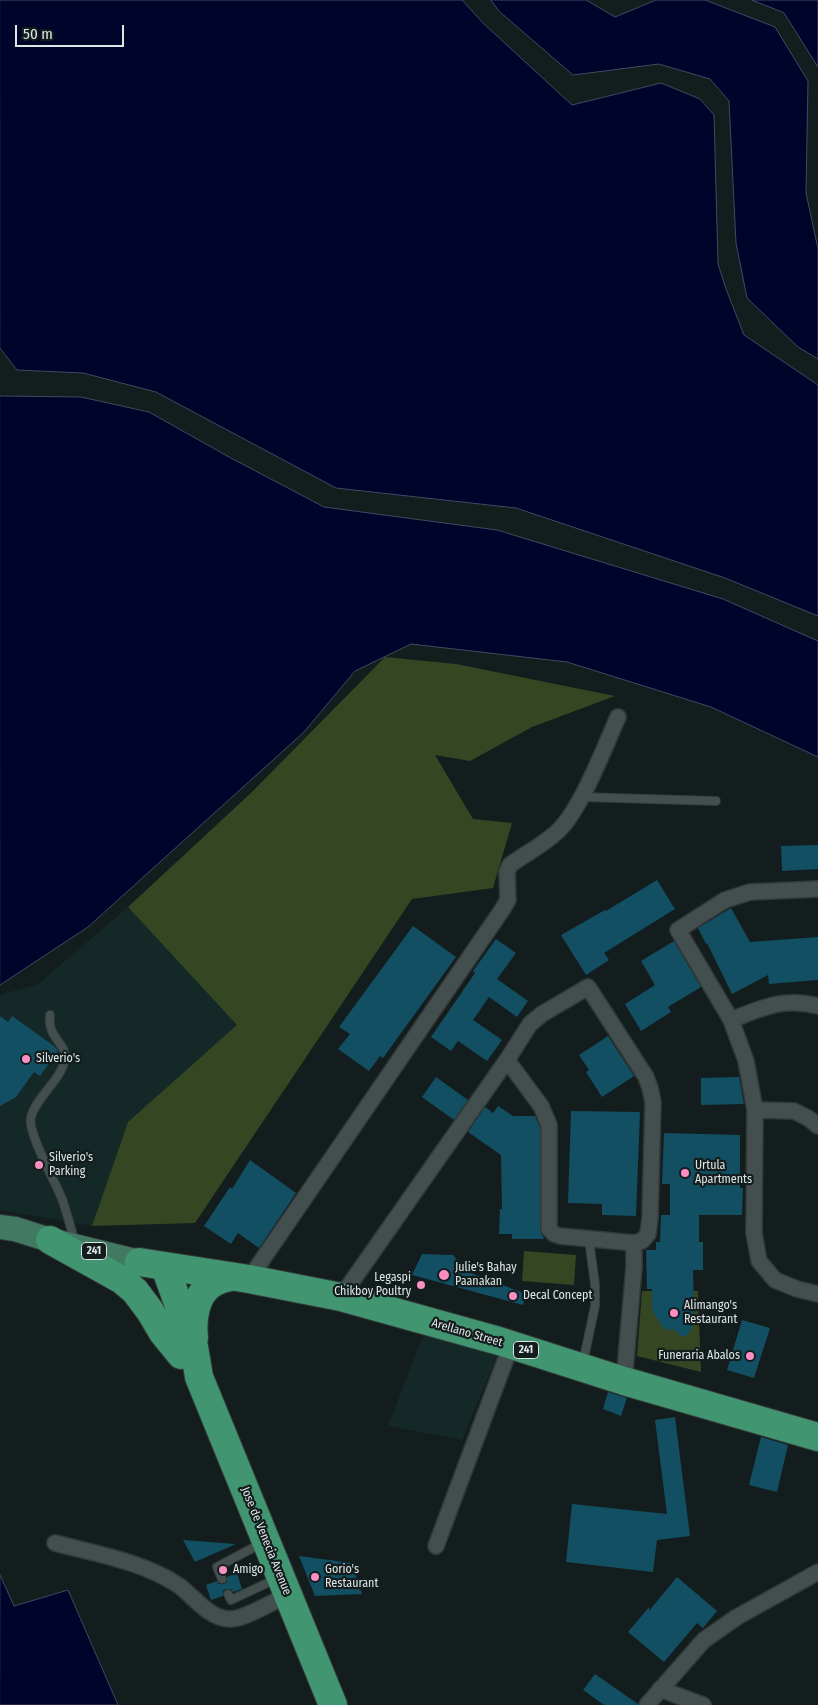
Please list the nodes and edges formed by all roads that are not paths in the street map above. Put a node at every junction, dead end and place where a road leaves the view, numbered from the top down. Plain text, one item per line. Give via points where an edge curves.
1 (618, 717) dead end
2 (581, 797) junction
3 (716, 801) dead end
4 (818, 889) edge
5 (818, 1006) edge
6 (50, 1015) dead end
7 (731, 1020) junction
8 (507, 1060) junction
9 (755, 1110) junction
10 (818, 1126) edge
11 (0, 1227) edge
12 (50, 1240) junction
13 (589, 1240) junction
14 (634, 1242) junction
15 (76, 1247) junction
16 (139, 1262) junction
17 (165, 1267) junction
18 (240, 1278) junction
19 (818, 1294) edge
20 (341, 1297) junction
21 (511, 1345) junction
22 (188, 1351) junction
23 (582, 1368) junction
24 (624, 1381) junction
25 (818, 1437) edge
26 (266, 1540) junction
27 (55, 1543) dead end
28 (436, 1546) dead end
29 (818, 1572) edge
30 (222, 1579) dead end
31 (285, 1586) junction
32 (228, 1594) dead end
33 (660, 1689) junction
34 (333, 1705) edge
35 (647, 1705) edge
36 (703, 1705) edge

1 - 2 street
2 - 3 lane
2 - 18 street via 556,833 510,865 507,872 508,900 502,910
4 - 7 street via 750,892 725,900 678,930
5 - 7 street via 796,1002 775,1004
6 - 15 lane via 51,1032 65,1052 65,1059 61,1070 34,1108 31,1125 62,1199
7 - 9 street via 746,1061
8 - 13 street via 541,1106 549,1125 549,1229 560,1236
8 - 14 street via 530,1024 588,987 650,1088 650,1218 648,1234 642,1241
8 - 20 street
9 - 10 street via 794,1111
9 - 19 street via 754,1233 759,1261 775,1280
11 - 12 main road, 241
12 - 15 main road, 241
12 - 22 highway via 122,1280 135,1291 163,1334
13 - 14 street
13 - 23 lane via 595,1306
14 - 24 street
15 - 16 main road, 241
16 - 17 highway, Arellano Street / 241
16 - 22 highway, Jose de Venecia Avenue
17 - 18 highway, Arellano Street / 241
17 - 22 highway, Jose de Venecia Avenue
18 - 20 highway, Arellano Street / 241
18 - 22 highway via 213,1282 203,1293 196,1307
20 - 21 highway, Arellano Street / 241
21 - 23 highway, Arellano Street / 241
21 - 28 street
22 - 26 highway, Jose de Venecia Avenue
23 - 24 highway, Arellano Street / 241
24 - 25 highway, Arellano Street / 241
26 - 30 lane via 217,1566
26 - 31 highway, Jose de Venecia Avenue
27 - 31 street via 159,1574 220,1617 231,1619 241,1616
29 - 33 street via 737,1617 704,1640
31 - 32 lane via 231,1600
31 - 34 highway, Jose de Venecia Avenue
33 - 35 street
33 - 36 street

